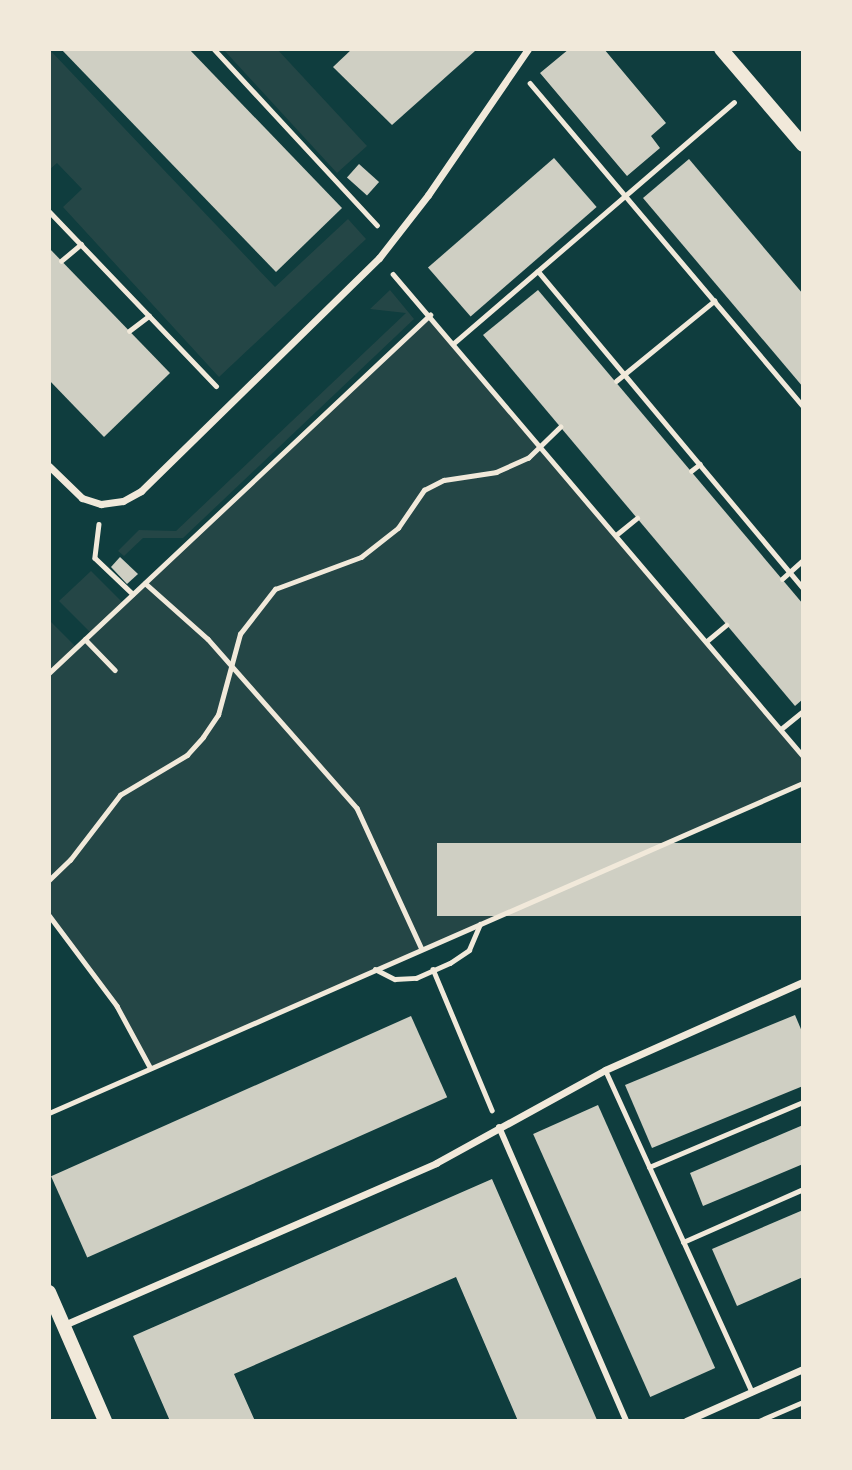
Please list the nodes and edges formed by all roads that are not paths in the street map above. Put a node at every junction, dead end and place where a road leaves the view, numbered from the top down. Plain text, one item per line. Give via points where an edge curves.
1 (528, 49) edge
2 (722, 49) edge
3 (803, 145) edge
4 (49, 466) edge
5 (803, 982) edge
6 (605, 1070) junction
7 (803, 1101) edge
8 (499, 1127) junction
9 (649, 1167) junction
10 (803, 1189) edge
11 (683, 1242) junction
12 (49, 1292) edge
13 (64, 1325) junction
14 (803, 1369) edge
15 (752, 1392) junction
16 (105, 1421) edge
17 (626, 1421) edge
18 (686, 1421) edge

1 - 4 street via 379,258 141,491 123,501 102,504 82,498
2 - 3 main road
5 - 6 street
6 - 8 street
6 - 9 lane
7 - 9 lane
8 - 13 street via 436,1163
8 - 17 street
9 - 11 lane
10 - 11 lane
11 - 15 lane
12 - 13 main road
13 - 16 main road
14 - 15 street
15 - 18 street

